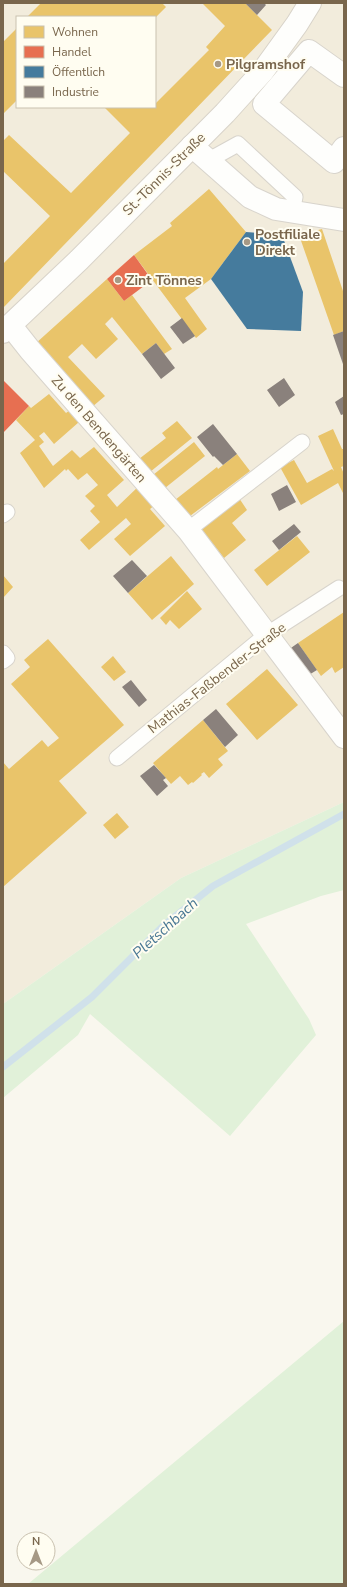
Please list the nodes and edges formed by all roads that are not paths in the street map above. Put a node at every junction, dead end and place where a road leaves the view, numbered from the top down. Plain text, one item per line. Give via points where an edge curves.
1 (310, 3) edge
2 (283, 44) junction
3 (302, 59) junction
4 (344, 76) edge
5 (192, 146) junction
6 (344, 148) edge
7 (208, 160) junction
8 (292, 212) junction
9 (344, 220) edge
10 (7, 329) edge
11 (302, 442) dead end
12 (188, 530) junction
13 (339, 588) dead end
14 (266, 635) junction
15 (3, 653) edge
16 (3, 661) edge
17 (344, 736) edge
18 (117, 758) dead end

1 - 2 street, St.-Tönnis-Straße
2 - 3 lane
2 - 5 street, St.-Tönnis-Straße via 249,87
3 - 4 street via 309,51
3 - 6 street via 264,104 334,162
5 - 7 street
5 - 10 street, St.-Tönnis-Straße
7 - 8 street via 250,197 276,209
7 - 8 lane via 238,144 295,198
8 - 9 street
10 - 12 street, Zu den Bendengärten via 30,350
11 - 12 lane
12 - 14 street, Zu den Bendengärten
13 - 14 lane, Mathias-Faßbender-Straße
14 - 17 street, Zu den Bendengärten
14 - 18 lane, Mathias-Faßbender-Straße
15 - 16 lane via 7,658

